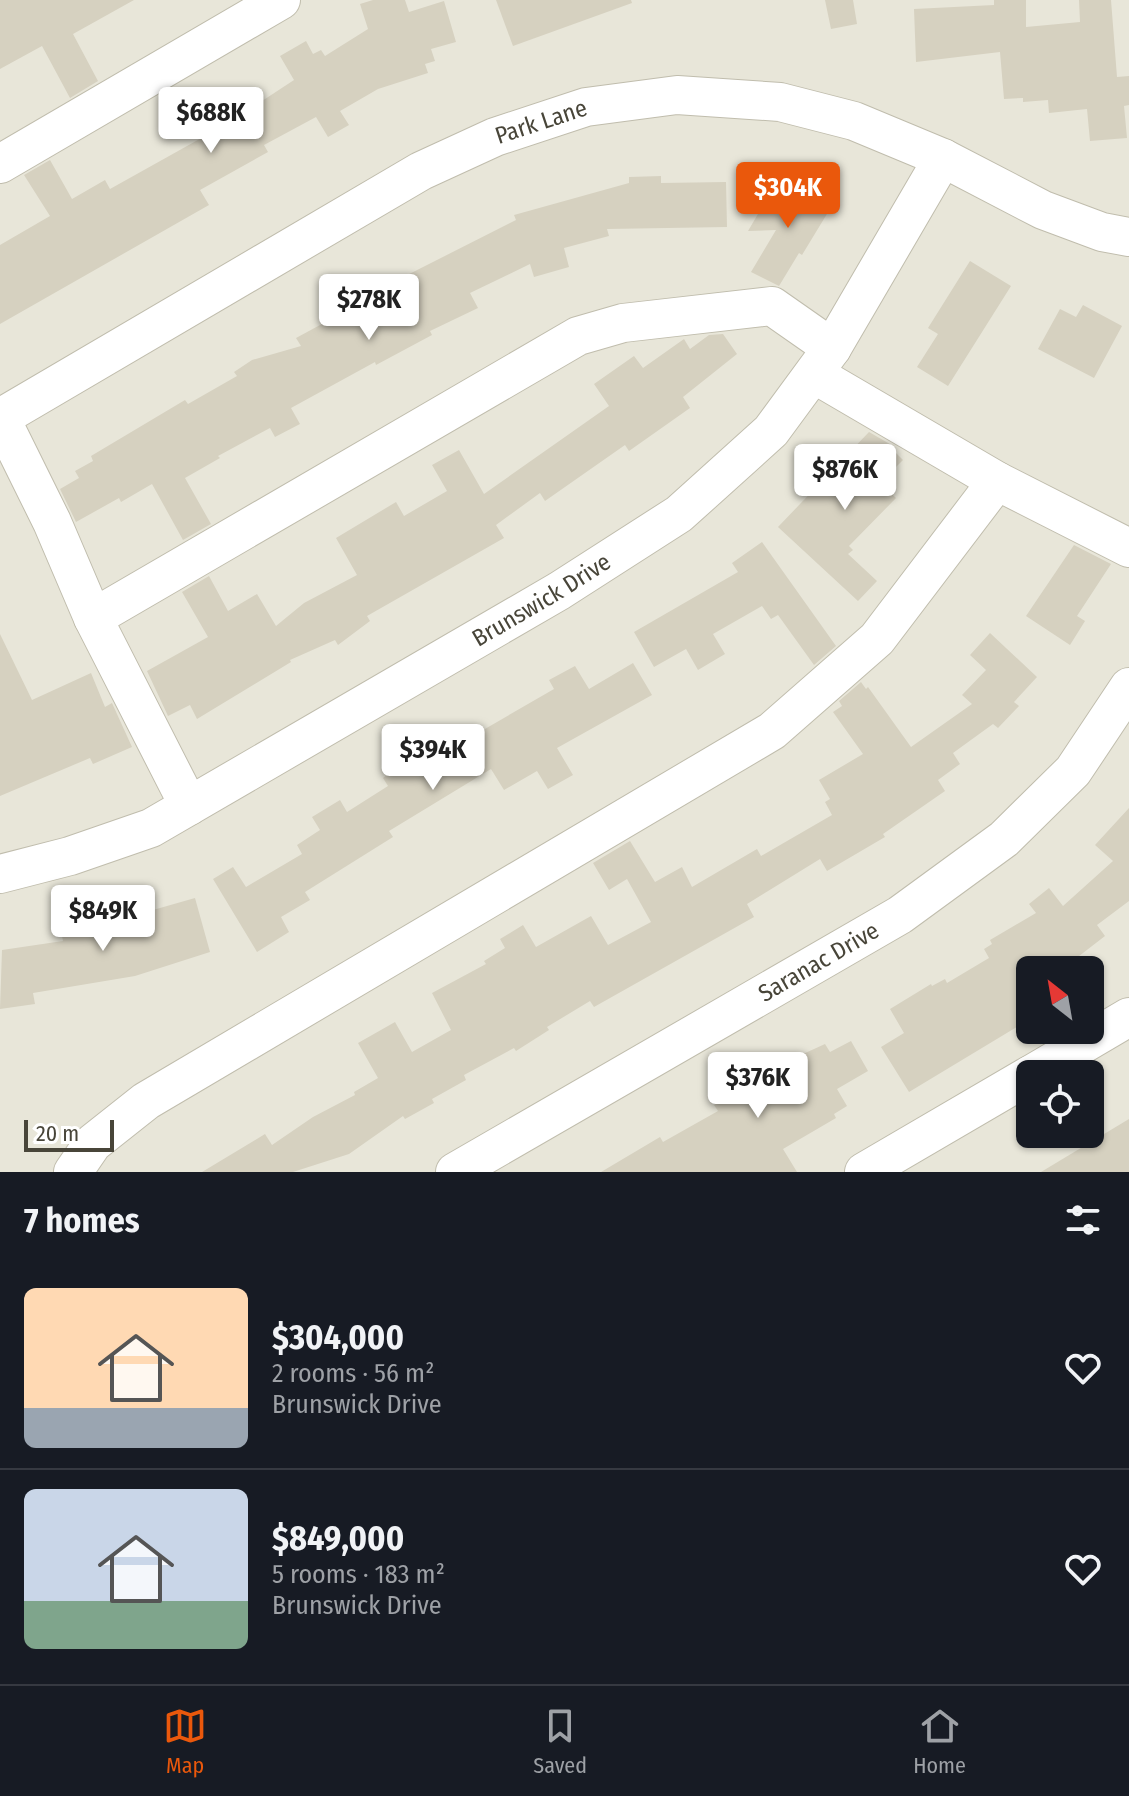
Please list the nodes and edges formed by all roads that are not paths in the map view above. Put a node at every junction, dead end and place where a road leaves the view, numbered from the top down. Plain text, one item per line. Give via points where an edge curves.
1 (281, 0) edge
2 (943, 158) junction
3 (0, 164) edge
4 (1129, 237) edge
5 (823, 361) junction
6 (0, 417) edge
7 (997, 481) junction
8 (1129, 548) edge
9 (93, 618) junction
10 (1129, 687) edge
11 (189, 806) junction
12 (0, 874) edge
13 (1129, 1017) edge
14 (1056, 1060) edge
15 (1016, 1084) edge
16 (73, 1172) edge
17 (455, 1172) edge
18 (864, 1172) edge

1 - 3 street
2 - 4 street, Park Lane via 1043,210
2 - 5 street, Brunswick Drive
2 - 6 street, Park Lane via 854,121 780,102 677,95 586,107 495,137 421,171
5 - 7 street
5 - 9 street via 772,306 623,323 578,336
5 - 11 street, Brunswick Drive via 771,431 679,514 559,591
6 - 9 street
7 - 8 street
7 - 16 street via 877,639 772,731 146,1101 93,1143
9 - 11 street
10 - 17 street, Saranac Drive via 1073,771 1004,839 900,915
11 - 12 street, Brunswick Drive via 151,828
13 - 14 street
15 - 18 street

